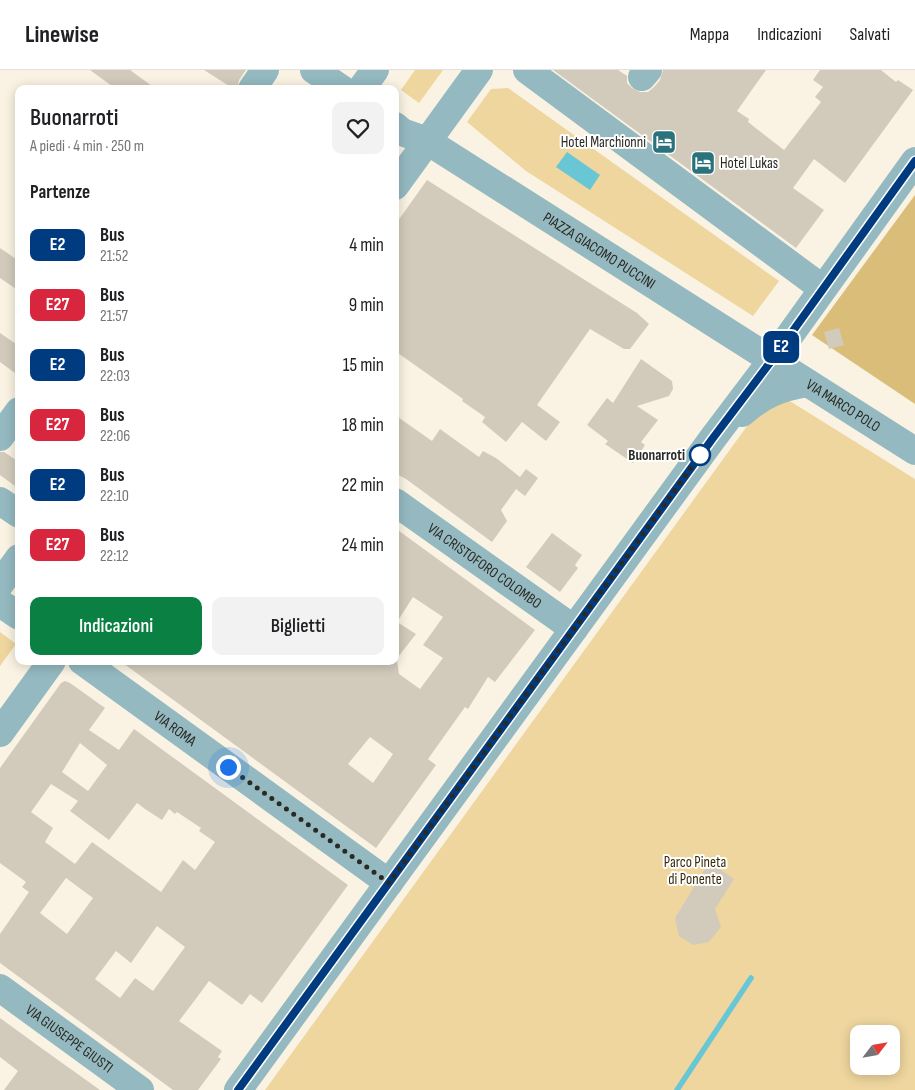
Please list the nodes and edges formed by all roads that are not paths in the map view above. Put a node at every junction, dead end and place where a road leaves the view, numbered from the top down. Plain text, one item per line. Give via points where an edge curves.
1 (265, 70) edge
2 (314, 70) edge
3 (375, 70) edge
4 (479, 70) edge
5 (526, 70) edge
6 (255, 85) edge
7 (336, 85) edge
8 (364, 85) edge
9 (399, 129) edge
10 (427, 141) junction
11 (915, 161) edge
12 (399, 180) edge
13 (822, 288) junction
14 (772, 360) junction
15 (807, 383) junction
16 (15, 416) edge
17 (0, 437) edge
18 (713, 438) junction
19 (915, 451) edge
20 (0, 501) edge
21 (399, 505) edge
22 (15, 511) edge
23 (15, 563) edge
24 (0, 584) edge
25 (0, 603) edge
26 (15, 613) edge
27 (574, 629) junction
28 (49, 665) edge
29 (88, 665) edge
30 (0, 733) edge
31 (389, 883) junction
32 (0, 988) edge
33 (140, 1090) edge
34 (238, 1090) edge

1 - 6 street
2 - 7 street
3 - 8 street
4 - 10 street
5 - 13 street
9 - 10 street, PIAZZA GIACOMO PUCCINI
10 - 12 street
10 - 14 street, PIAZZA GIACOMO PUCCINI
11 - 13 street
13 - 14 street
14 - 15 street, VIA MARCO POLO
14 - 18 street
15 - 18 street via 769,393
15 - 19 street, VIA MARCO POLO
16 - 17 street
18 - 27 street
20 - 22 street
21 - 27 street, VIA CRISTOFORO COLOMBO
23 - 24 street
25 - 26 street
27 - 31 street
28 - 30 street
29 - 31 street, VIA ROMA
31 - 34 street
32 - 33 street, VIA GIUSEPPE GIUSTI

